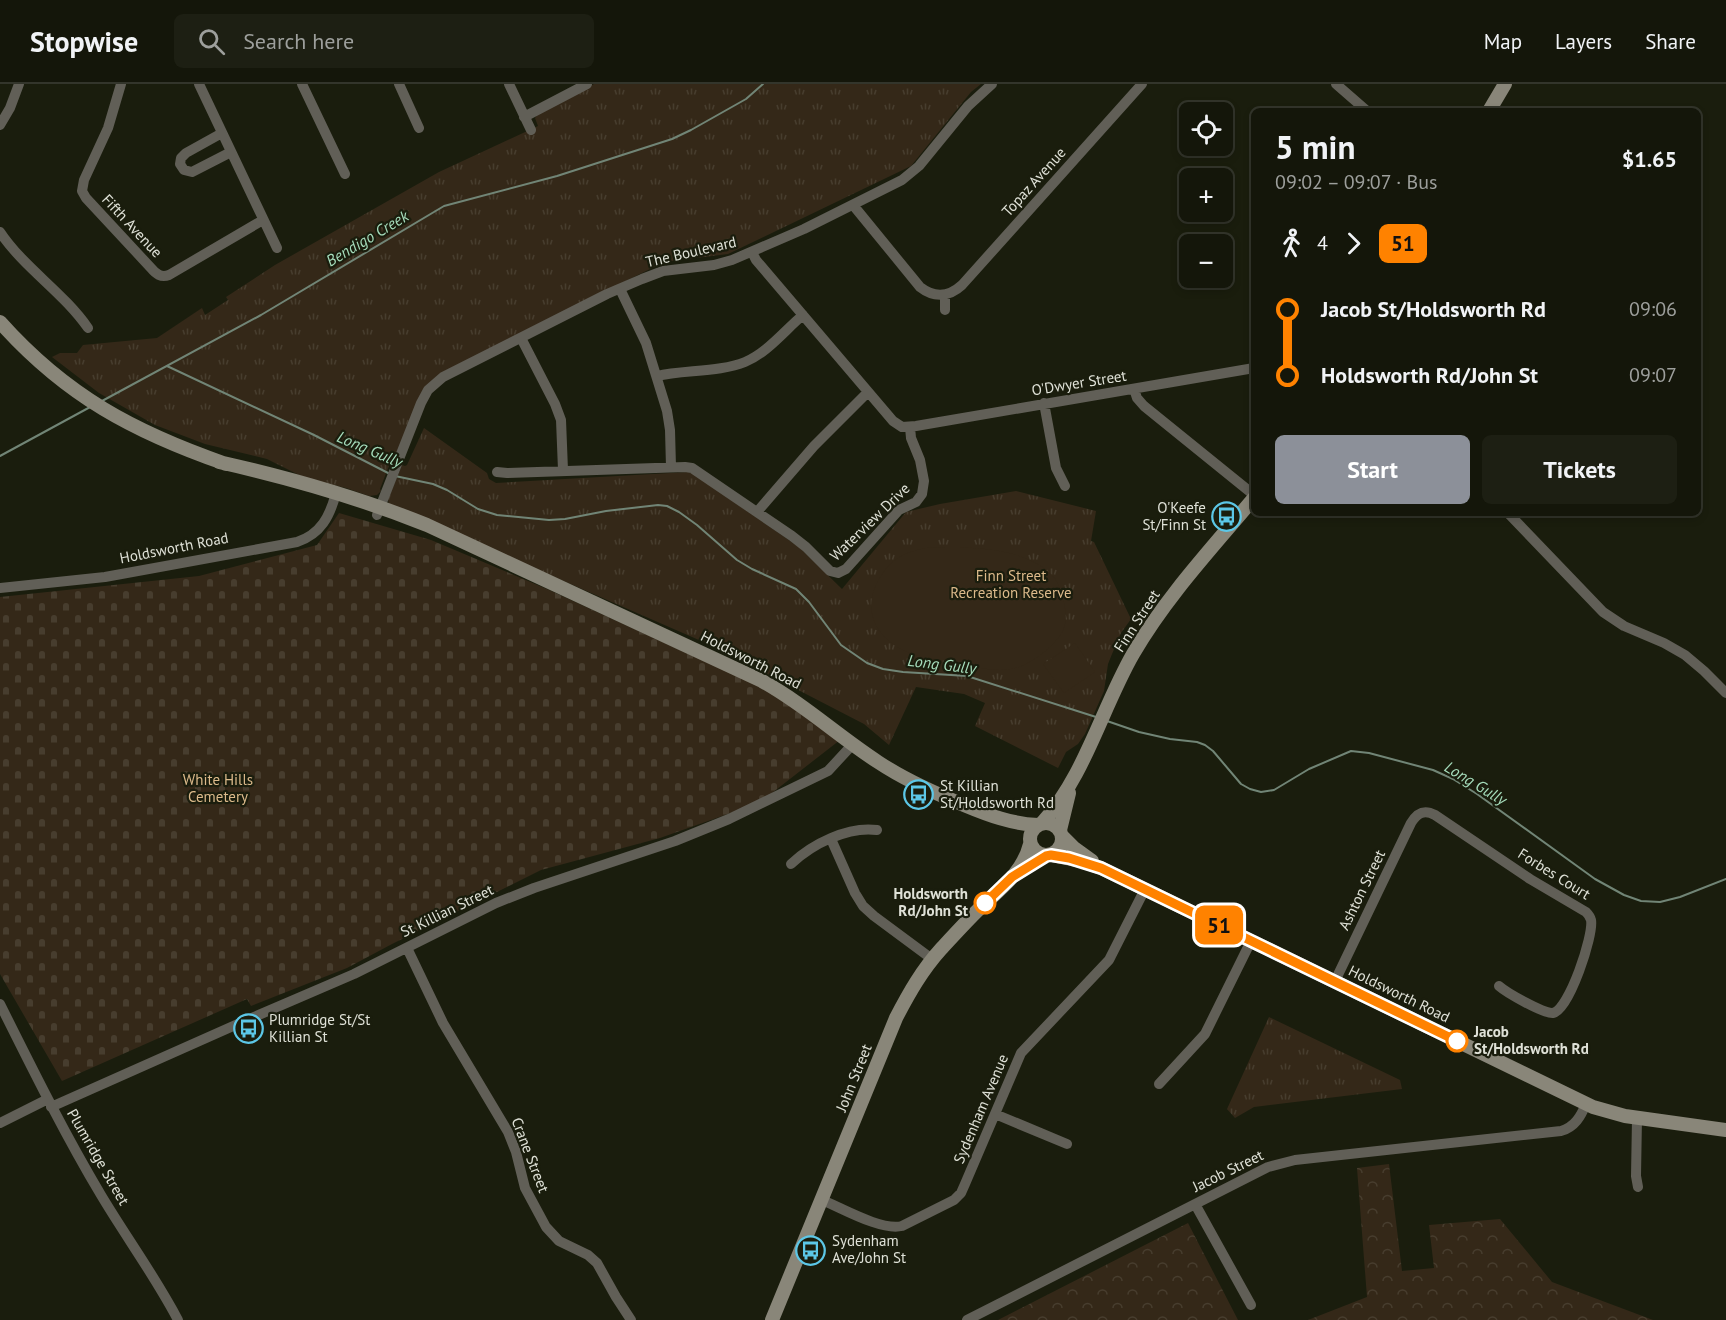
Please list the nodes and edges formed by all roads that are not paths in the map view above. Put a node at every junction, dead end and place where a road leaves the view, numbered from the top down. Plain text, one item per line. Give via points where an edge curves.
1 (20, 84) edge
2 (121, 84) edge
3 (199, 84) edge
4 (302, 84) edge
5 (399, 84) edge
6 (509, 84) edge
7 (587, 84) edge
8 (992, 84) edge
9 (1142, 84) edge
10 (1336, 84) edge
11 (1497, 84) edge
12 (1505, 84) edge
13 (1364, 108) edge
14 (1485, 108) edge
15 (1491, 108) edge
16 (524, 117) junction
17 (0, 125) edge
18 (419, 128) dead end
19 (531, 130) dead end
20 (222, 133) junction
21 (231, 152) junction
22 (345, 174) dead end
23 (853, 206) junction
24 (263, 220) junction
25 (0, 232) edge
26 (277, 248) dead end
27 (752, 252) junction
28 (620, 289) junction
29 (945, 295) junction
30 (945, 310) dead end
31 (802, 315) junction
32 (0, 322) edge
33 (88, 328) dead end
34 (520, 338) junction
35 (1251, 369) edge
36 (657, 376) junction
37 (1134, 389) junction
38 (868, 392) junction
39 (1044, 403) junction
40 (910, 427) junction
41 (671, 467) junction
42 (563, 470) junction
43 (497, 472) dead end
44 (1065, 486) dead end
45 (1251, 495) edge
46 (335, 497) junction
47 (1251, 501) edge
48 (378, 511) junction
49 (757, 512) junction
50 (1511, 516) edge
51 (0, 588) edge
52 (1726, 693) edge
53 (853, 744) junction
54 (1072, 780) junction
55 (980, 812) junction
56 (1419, 813) joint
57 (1040, 824) junction
58 (877, 830) dead end
59 (1061, 833) junction
60 (831, 839) junction
61 (1030, 843) junction
62 (1049, 856) junction
63 (791, 864) dead end
64 (1101, 868) junction
65 (1012, 877) junction
66 (1145, 889) junction
67 (1251, 941) junction
68 (407, 948) junction
69 (932, 958) junction
70 (1335, 981) junction
71 (1499, 986) dead end
72 (0, 1004) edge
73 (1159, 1083) dead end
74 (49, 1103) junction
75 (1586, 1104) junction
76 (995, 1114) junction
77 (1637, 1118) junction
78 (0, 1123) edge
79 (1726, 1130) edge
80 (1067, 1144) dead end
81 (1638, 1187) dead end
82 (822, 1200) junction
83 (1195, 1204) junction
84 (1251, 1305) dead end
85 (178, 1320) edge
86 (631, 1320) edge
87 (772, 1320) edge
88 (967, 1320) edge

1 - 17 street
2 - 24 street, Fifth Avenue via 82,191 151,268 159,275 169,275
3 - 20 street
4 - 22 street
5 - 18 street
6 - 16 street
7 - 16 street
8 - 23 street, The Boulevard via 968,106 914,171
9 - 29 street, Topaz Avenue via 962,285
10 - 13 street
11 - 14 main road
12 - 15 main road
16 - 19 street
20 - 21 street
20 - 21 street via 186,153 180,164 192,172
21 - 24 street
23 - 27 street, The Boulevard
23 - 29 street via 920,287
24 - 26 street
25 - 33 street
27 - 28 street, The Boulevard via 723,263 657,273
27 - 31 street
28 - 34 street, The Boulevard
28 - 36 street
29 - 30 street
31 - 36 street via 744,362
31 - 38 street
32 - 46 main road, Holdsworth Road via 63,381 123,421 219,462
34 - 42 street via 561,420
34 - 48 street, The Boulevard via 433,385 420,403
35 - 37 street, O'Dwyer Street
36 - 41 street via 669,417
37 - 39 street, O'Dwyer Street
37 - 45 street via 1144,406
38 - 40 street via 894,423
38 - 49 street
39 - 40 street, O'Dwyer Street
39 - 44 street via 1056,468
40 - 49 street, Waterview Drive via 924,481 922,494 899,510 842,573 830,571 798,540
41 - 42 street, Waterview Drive
41 - 49 street, Waterview Drive via 696,470
42 - 43 street, Waterview Drive
46 - 48 main road, Holdsworth Road
46 - 51 street, Holdsworth Road via 321,527 297,542 105,578
47 - 54 main road, Finn Street via 1153,622 1128,663
48 - 53 main road, Holdsworth Road via 495,557 756,678 798,702
50 - 52 street via 1603,612 1679,652
53 - 55 main road, Holdsworth Road via 901,776
53 - 68 street, St Killian Street via 828,771 717,825 514,895
54 - 57 main road, Finn Street
54 - 59 main road, Finn Street
55 - 57 main road, Holdsworth Road via 1011,822
55 - 61 main road, Holdsworth Road
56 - 70 street, Ashton Street
56 - 71 street, Forbes Court via 1435,815 1582,909 1591,919 1580,970 1560,1010 1545,1011
57 - 59 main road via 1052,824
57 - 61 main road via 1031,832
58 - 60 street via 855,829
59 - 62 main road via 1062,846
59 - 64 main road, Holdsworth Road
60 - 63 street
60 - 69 street via 863,906
61 - 62 main road via 1036,853
61 - 65 main road, John Street via 1025,859
62 - 64 main road, Holdsworth Road
62 - 65 main road, John Street
64 - 66 main road, Holdsworth Road
65 - 69 main road, John Street
66 - 67 main road, Holdsworth Road
66 - 76 street, Sydenham Avenue via 1109,960 1021,1053
67 - 70 main road, Holdsworth Road
67 - 73 street via 1205,1034
68 - 74 street, St Killian Street
68 - 86 street, Crane Street via 442,1023 508,1132 525,1188 546,1227 559,1241 597,1263
69 - 82 main road, John Street via 896,1018
70 - 75 main road, Holdsworth Road
72 - 74 street, Plumridge Street
74 - 78 street, St Killian Street
74 - 85 street, Plumridge Street
75 - 77 main road, Holdsworth Road
75 - 83 street, Jacob Street via 1574,1124 1564,1131 1295,1160 1268,1167
76 - 80 street
76 - 82 street, Sydenham Avenue via 957,1197 902,1226 883,1226
77 - 79 main road, Holdsworth Road
77 - 81 street
82 - 87 main road, John Street
83 - 84 street
83 - 88 street, Jacob Street

